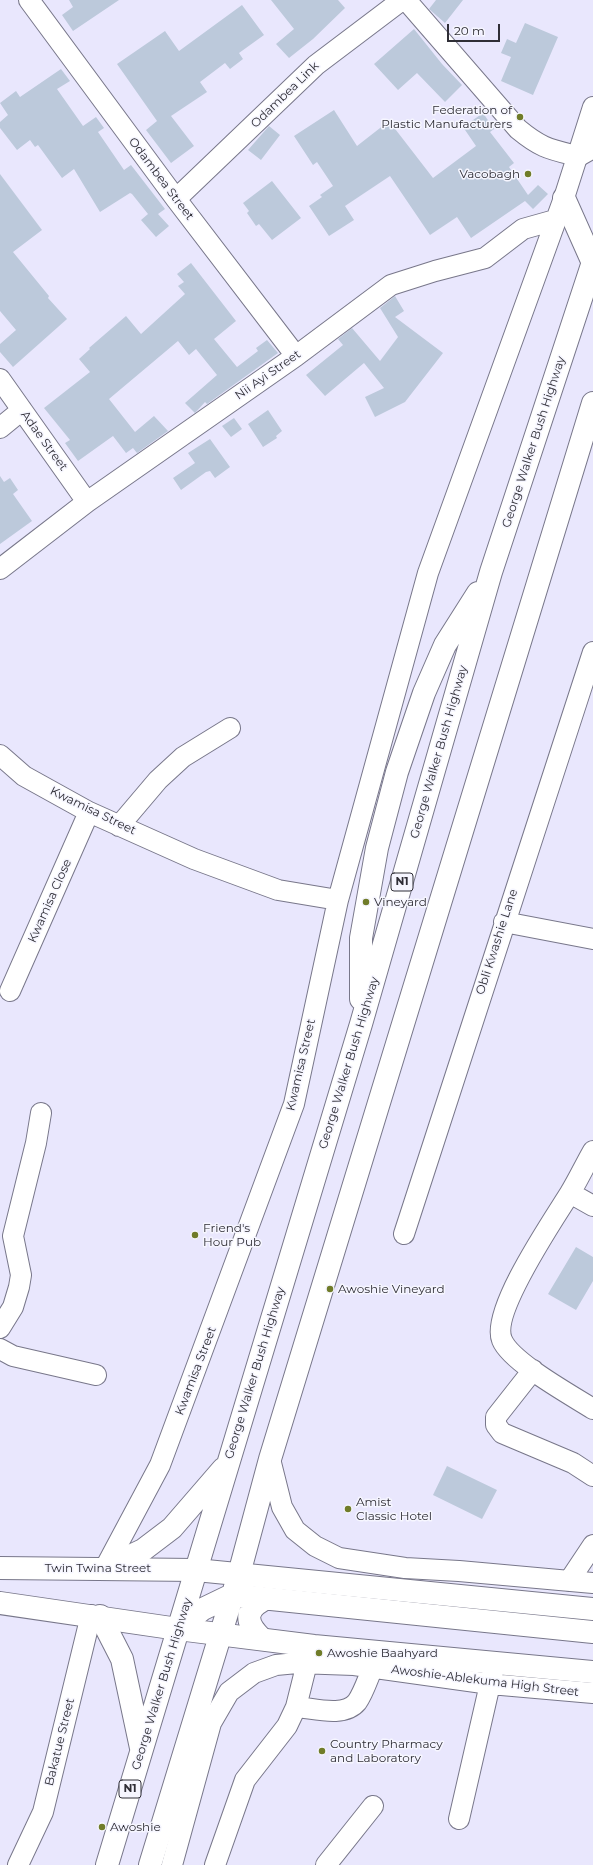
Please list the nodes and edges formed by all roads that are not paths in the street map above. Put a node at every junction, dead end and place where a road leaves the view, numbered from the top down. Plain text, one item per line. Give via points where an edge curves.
1 (29, 0) edge
2 (402, 0) edge
3 (406, 0) edge
4 (593, 107) edge
5 (585, 151) edge
6 (564, 198) junction
7 (176, 200) junction
8 (555, 220) junction
9 (593, 263) edge
10 (296, 356) junction
11 (0, 379) edge
12 (593, 403) edge
13 (22, 410) junction
14 (593, 426) edge
15 (0, 428) edge
16 (578, 452) junction
17 (87, 502) junction
18 (0, 569) edge
19 (491, 572) junction
20 (593, 652) edge
21 (230, 728) dead end
22 (0, 755) edge
23 (89, 812) junction
24 (118, 826) junction
25 (338, 900) junction
26 (504, 922) junction
27 (593, 939) edge
28 (10, 991) dead end
29 (361, 1024) junction
30 (41, 1113) dead end
31 (593, 1151) edge
32 (570, 1193) junction
33 (593, 1206) edge
34 (404, 1234) dead end
35 (0, 1328) edge
36 (0, 1349) edge
37 (533, 1370) junction
38 (96, 1375) dead end
39 (593, 1409) edge
40 (270, 1459) junction
41 (228, 1462) junction
42 (593, 1476) edge
43 (593, 1545) edge
44 (0, 1568) edge
45 (105, 1568) junction
46 (196, 1570) junction
47 (239, 1574) junction
48 (569, 1581) junction
49 (593, 1583) edge
50 (232, 1595) junction
51 (267, 1598) junction
52 (0, 1603) edge
53 (593, 1609) edge
54 (95, 1616) junction
55 (178, 1629) junction
56 (593, 1632) edge
57 (220, 1634) junction
58 (261, 1638) junction
59 (307, 1663) junction
60 (373, 1667) junction
61 (593, 1672) edge
62 (493, 1673) junction
63 (593, 1693) edge
64 (296, 1707) junction
65 (142, 1751) junction
66 (373, 1806) dead end
67 (459, 1819) dead end
68 (18, 1865) edge
69 (107, 1865) edge
70 (150, 1865) edge
71 (172, 1865) edge
72 (215, 1865) edge
73 (326, 1865) edge

1 - 7 street, Odambea Street
2 - 7 street, Odambea Link via 316,65
3 - 5 street via 518,129 533,142 545,148
4 - 5 street
5 - 6 street
6 - 8 street
6 - 9 main road
7 - 10 street, Odambea Street
8 - 10 street, Nii Ayi Street via 523,229 485,258 391,285
8 - 25 street via 428,573
9 - 19 main road, George Walker Bush Highway / N1
10 - 17 street, Nii Ayi Street
11 - 13 street, Adae Street
12 - 16 main road
13 - 15 street
13 - 17 street, Adae Street
14 - 16 main road
16 - 40 main road
17 - 18 street, Nii Ayi Street
19 - 29 main road, George Walker Bush Highway / N1
19 - 29 main road via 445,645 424,694 397,772 377,848 361,938
20 - 26 street, Obli Kwashie Lane
21 - 24 street via 183,757 158,780
22 - 23 street, Kwamisa Street via 24,776
23 - 24 street, Kwamisa Street
23 - 28 street, Kwamisa Close
24 - 25 street, Kwamisa Street via 194,859 278,890
25 - 45 street, Kwamisa Street via 294,1104 160,1465
26 - 27 street
26 - 34 street, Obli Kwashie Lane
29 - 41 main road, George Walker Bush Highway / N1
30 - 35 street via 13,1236 21,1275 19,1287 13,1307
31 - 32 street
32 - 33 street
32 - 37 street via 548,1225 519,1278 501,1320 501,1340 516,1358
36 - 38 street via 13,1356
37 - 39 street
37 - 42 street via 496,1417 496,1425 502,1433 574,1463
40 - 47 main road
40 - 48 street via 282,1507 295,1530 315,1546 339,1558 405,1568
41 - 45 main road via 172,1528 143,1550
41 - 46 main road, George Walker Bush Highway / N1
43 - 48 street
44 - 45 main road, Twin Twina Street
45 - 46 main road, Twin Twina Street
46 - 47 main road, Twin Twina Street
46 - 55 main road, George Walker Bush Highway / N1
47 - 50 main road
47 - 53 main road
48 - 49 street
50 - 51 main road
50 - 55 main road via 203,1608
50 - 57 main road
51 - 56 main road
51 - 58 main road via 258,1603 249,1618 251,1628
52 - 54 main road
54 - 55 main road
54 - 65 main road via 122,1659
54 - 68 street, Bakatue Street via 43,1812
55 - 57 main road, Awoshie-Ablekuma High Street
55 - 65 main road, George Walker Bush Highway / N1
57 - 58 main road, Awoshie-Ablekuma High Street
57 - 70 main road
58 - 62 main road, Awoshie-Ablekuma High Street
59 - 60 street, Awoshie-Ablekuma High Street
59 - 64 street
59 - 71 street, Awoshie-Ablekuma High Street via 276,1665 254,1673 229,1692 211,1723
60 - 62 street, Awoshie-Ablekuma High Street
60 - 64 street via 356,1702 348,1708 339,1711
61 - 62 main road, Awoshie-Ablekuma High Street
62 - 63 street, Awoshie-Ablekuma High Street
62 - 67 street
64 - 72 street via 287,1726 245,1780
65 - 69 main road, George Walker Bush Highway / N1
66 - 73 street

